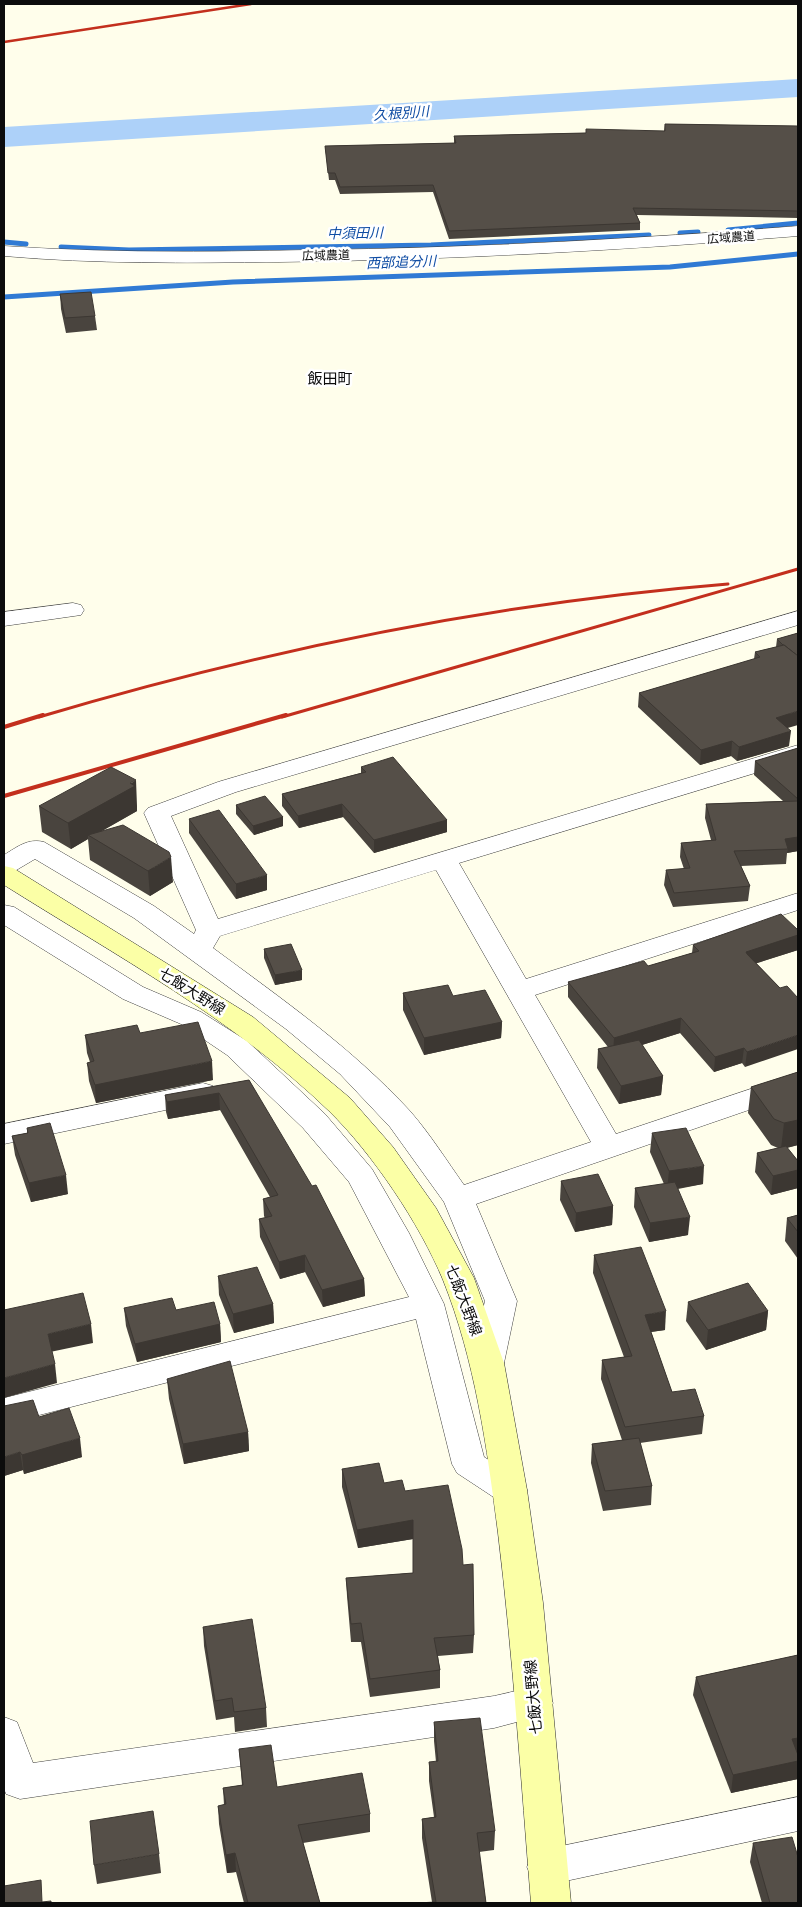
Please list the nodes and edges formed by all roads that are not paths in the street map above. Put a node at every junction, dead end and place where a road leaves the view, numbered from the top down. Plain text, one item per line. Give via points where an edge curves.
1 (798, 231) edge
2 (4, 251) edge
3 (73, 610) dead end
4 (798, 618) edge
5 (4, 619) edge
6 (798, 752) edge
7 (444, 860) junction
8 (8, 866) edge
9 (798, 901) edge
10 (4, 913) edge
11 (204, 940) junction
12 (519, 991) junction
13 (798, 1082) edge
14 (246, 1084) junction
15 (4, 1134) edge
16 (608, 1146) junction
17 (458, 1199) junction
18 (428, 1304) junction
19 (487, 1362) junction
20 (4, 1411) edge
21 (510, 1490) junction
22 (534, 1703) junction
23 (4, 1734) edge
24 (798, 1814) edge
25 (549, 1885) edge

1 - 2 street, 広域農道 via 540,250 434,254 118,257
3 - 5 street
4 - 11 street via 227,787 157,813
6 - 7 street
7 - 11 street
7 - 12 street
8 - 11 street via 35,848 144,912
8 - 19 main road, 七飯大野線 via 243,1023 340,1105 382,1154 421,1208 458,1278
9 - 12 street
10 - 14 street via 133,993 191,1018 236,1048
11 - 17 street via 350,1067 401,1120
12 - 16 street
13 - 16 street
14 - 15 street
14 - 18 street via 314,1121 360,1176
16 - 17 street
17 - 19 street via 500,1301
18 - 20 street
18 - 21 street via 469,1464
19 - 21 main road, 七飯大野線
21 - 22 main road, 七飯大野線
22 - 23 street via 20,1782
22 - 25 main road, 七飯大野線
24 - 25 street

